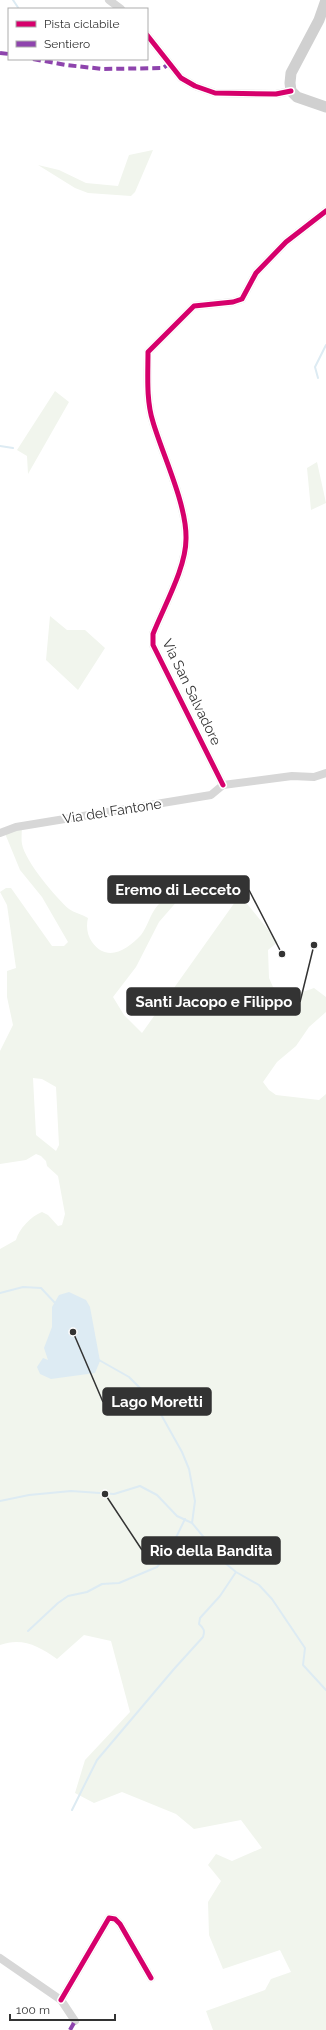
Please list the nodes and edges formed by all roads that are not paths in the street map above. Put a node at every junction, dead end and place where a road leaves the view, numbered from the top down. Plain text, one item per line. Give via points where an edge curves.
1 (109, 0) edge
2 (326, 0) edge
3 (120, 8) edge
4 (148, 36) edge
5 (292, 91) junction
6 (326, 107) edge
7 (326, 211) edge
8 (326, 773) edge
9 (223, 785) junction
10 (0, 833) edge
11 (0, 1958) edge
12 (151, 1978) dead end
13 (61, 2000) junction
14 (75, 2021) dead end

1 - 3 street
2 - 5 street via 319,20 291,73
4 - 5 street via 181,78 195,86 215,93 276,94
5 - 6 street via 297,97
7 - 9 street, Via San Salvadore via 276,252 256,274 242,299 194,306 148,352 147,382 152,420 185,518 186,539 184,560 153,634 153,645
8 - 9 street via 314,777 292,776
9 - 10 street, Via del Fantone via 211,795 16,827
11 - 13 street
12 - 13 street via 120,1924 109,1918
13 - 14 street

